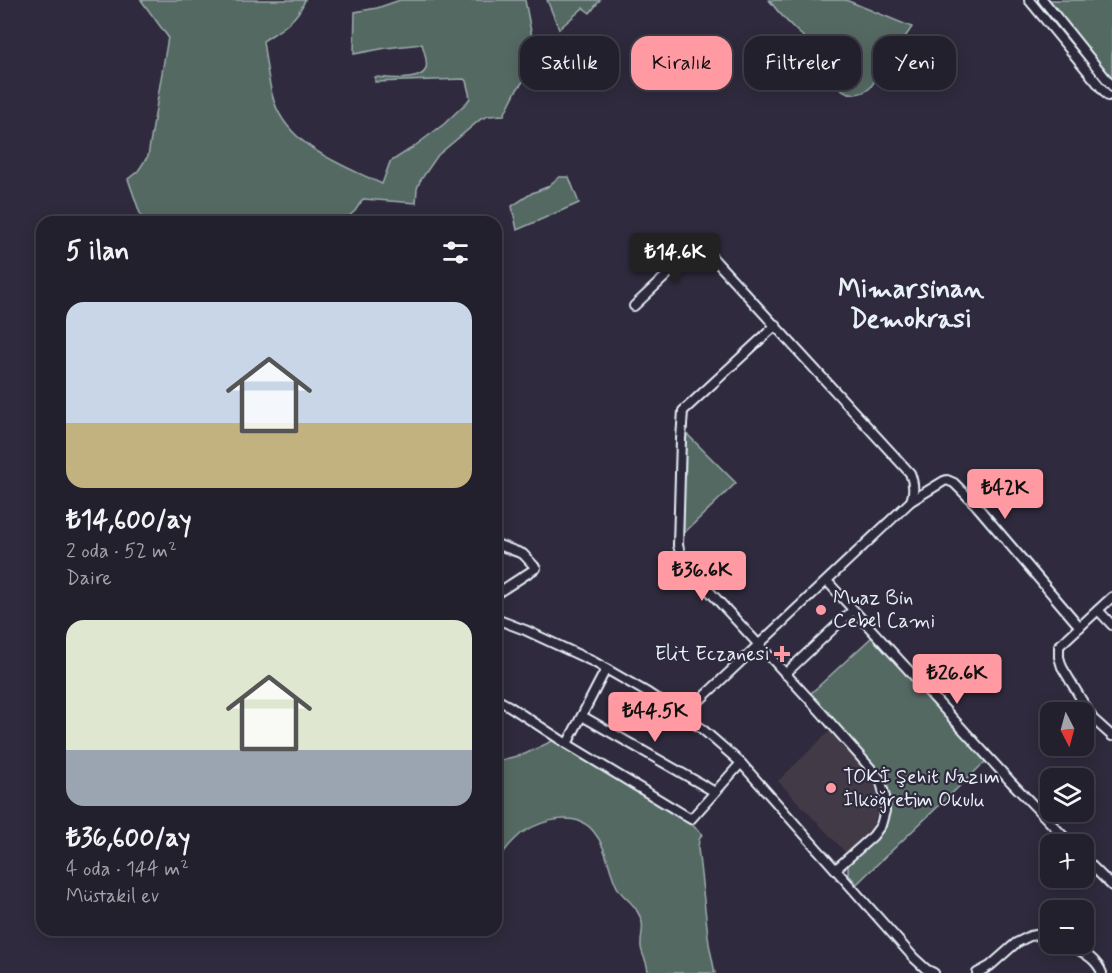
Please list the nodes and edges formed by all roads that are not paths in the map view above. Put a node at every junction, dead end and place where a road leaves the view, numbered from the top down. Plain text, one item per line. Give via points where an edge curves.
1 (1029, 0) edge
2 (1043, 0) edge
3 (1112, 86) edge
4 (1111, 97) edge
5 (633, 306) dead end
6 (776, 326) junction
7 (911, 501) junction
8 (502, 546) edge
9 (827, 581) junction
10 (502, 586) edge
11 (1112, 597) edge
12 (853, 610) junction
13 (1098, 610) junction
14 (502, 621) edge
15 (1112, 625) edge
16 (1080, 627) junction
17 (759, 645) junction
18 (606, 669) junction
19 (785, 674) junction
20 (502, 702) edge
21 (582, 716) junction
22 (683, 716) junction
23 (1112, 736) edge
24 (567, 744) junction
25 (741, 763) junction
26 (715, 792) junction
27 (1061, 834) edge
28 (1094, 867) edge
29 (836, 869) junction
30 (1112, 886) edge
31 (1040, 934) edge
32 (1085, 954) edge
33 (934, 973) edge
34 (977, 973) edge
35 (1102, 973) edge

1 - 4 street
2 - 3 street
5 - 6 street via 700,244
6 - 7 street via 910,473 914,482
6 - 17 street via 683,411 681,440 681,557
7 - 9 street
7 - 16 street via 944,481 954,483
8 - 10 street via 523,554 536,568
9 - 12 street
9 - 17 street
11 - 13 street
12 - 19 street
12 - 27 street
13 - 15 street
13 - 16 street
14 - 18 street
16 - 23 street via 1059,646 1059,657 1093,719
17 - 19 street
17 - 22 street
18 - 21 street
18 - 22 street
19 - 29 street via 880,779 885,797 881,825
20 - 24 street
21 - 24 street
21 - 26 street
22 - 25 street
24 - 26 street via 691,819
25 - 26 street
25 - 29 street
28 - 30 street
29 - 33 street via 914,958
31 - 34 street via 1016,943
32 - 35 street

